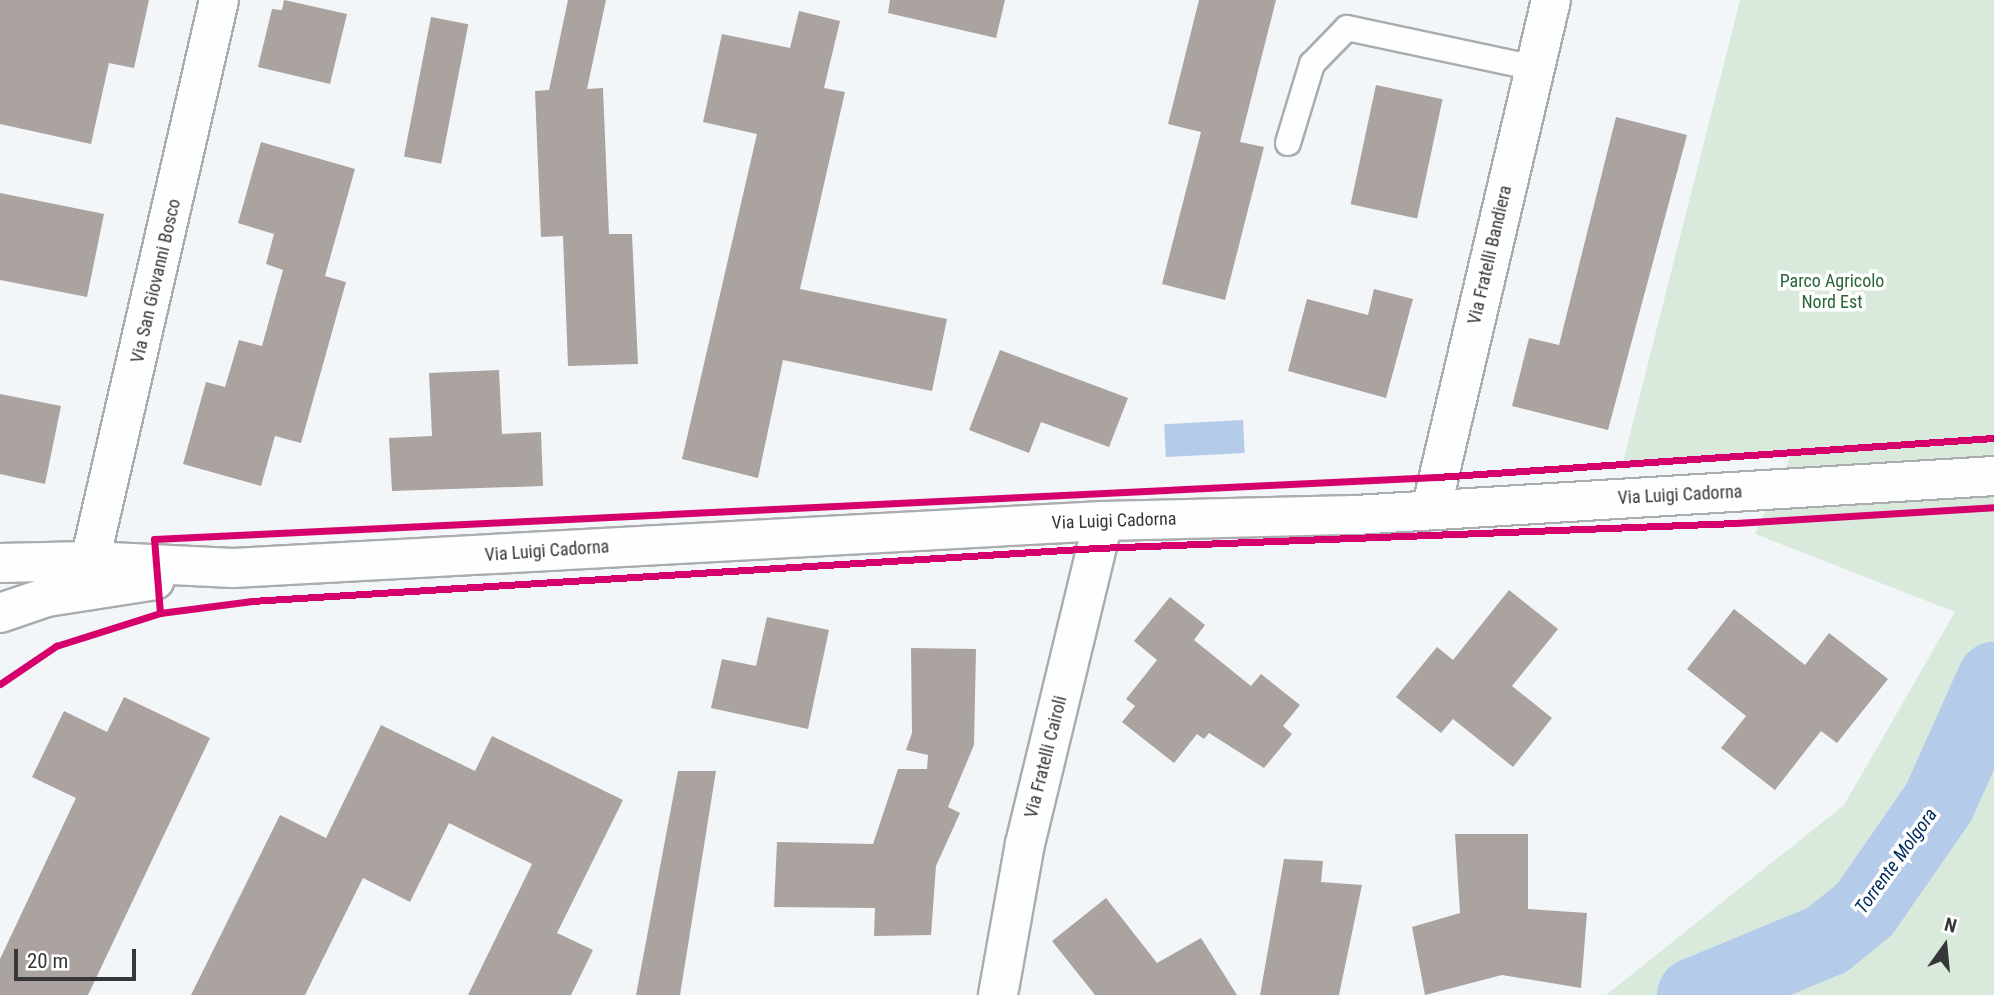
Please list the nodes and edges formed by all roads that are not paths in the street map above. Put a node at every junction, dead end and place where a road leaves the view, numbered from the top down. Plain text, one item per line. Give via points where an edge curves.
1 (219, 0) edge
2 (1551, 0) edge
3 (1535, 68) junction
4 (1288, 143) dead end
5 (1994, 477) edge
6 (1431, 510) junction
7 (1103, 521) junction
8 (90, 561) junction
9 (0, 563) edge
10 (233, 568) junction
11 (0, 613) edge
12 (998, 995) edge

1 - 8 street, Via San Giovanni Bosco
2 - 3 street, Via Fratelli Bandiera
3 - 4 lane via 1347,28 1312,64
3 - 6 street, Via Fratelli Bandiera
5 - 6 street, Via Luigi Cadorna
6 - 7 street, Via Luigi Cadorna
7 - 10 street, Via Luigi Cadorna
7 - 12 street, Via Fratelli Cairoli via 1025,844
8 - 9 street, Via Luigi Cadorna
8 - 10 street, Via Luigi Cadorna
10 - 11 street, Via Luigi Cadorna via 47,597

